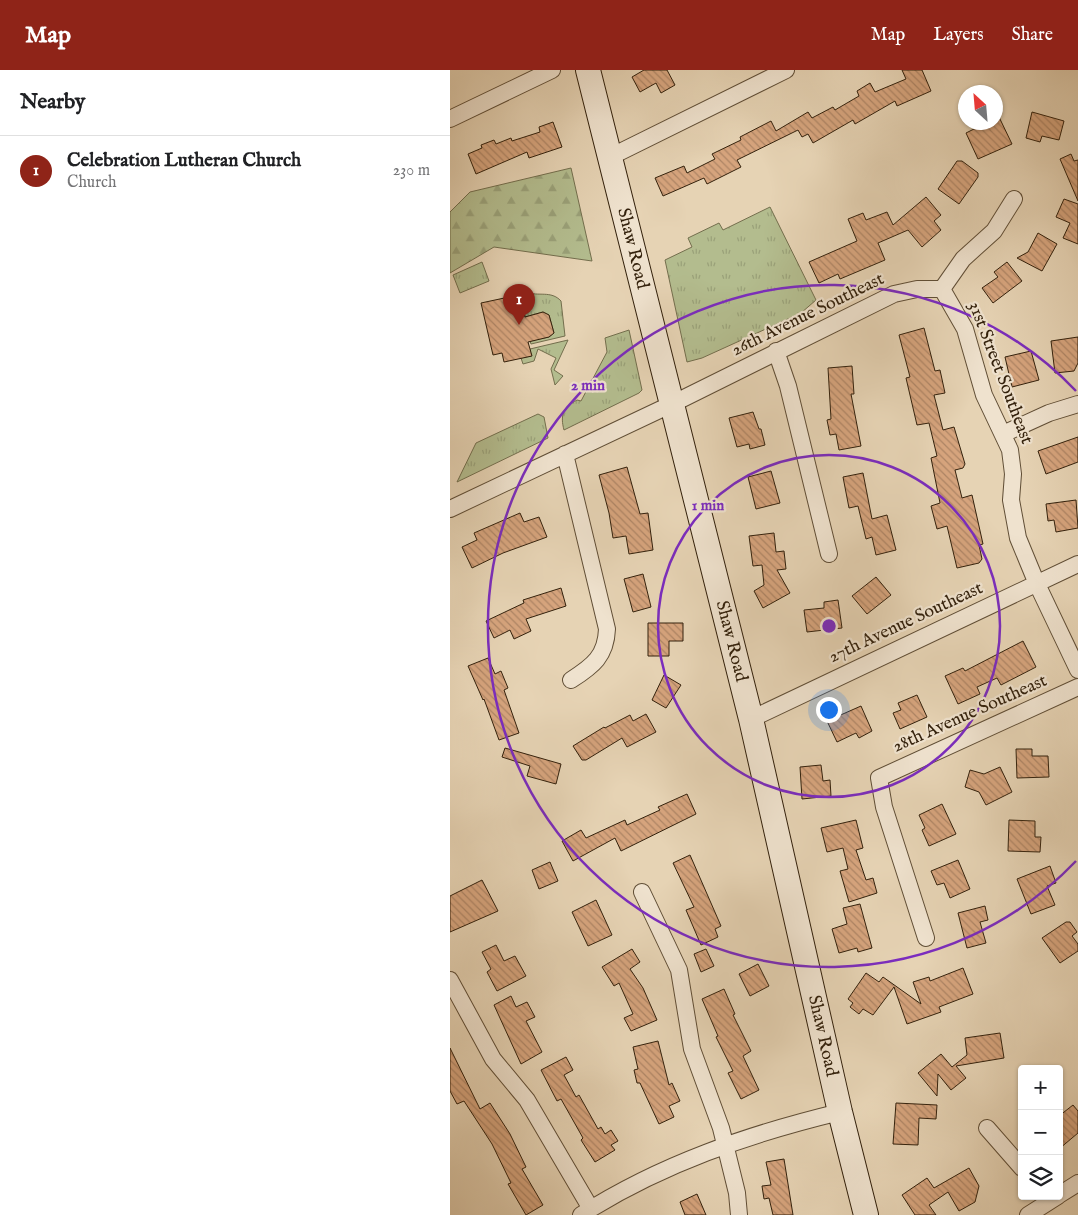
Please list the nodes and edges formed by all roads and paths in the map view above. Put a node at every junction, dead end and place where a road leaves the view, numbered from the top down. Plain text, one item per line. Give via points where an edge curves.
1 (552, 70) edge
2 (588, 70) edge
3 (786, 70) edge
4 (450, 119) edge
5 (610, 157) junction
6 (1014, 199) dead end
7 (942, 289) junction
8 (776, 351) junction
9 (672, 404) junction
10 (1078, 404) edge
11 (1003, 434) junction
12 (565, 454) junction
13 (450, 509) edge
14 (829, 554) dead end
15 (1078, 564) edge
16 (1037, 584) junction
17 (1078, 670) edge
18 (572, 680) dead end
19 (1078, 687) edge
20 (751, 719) junction
21 (642, 892) dead end
22 (926, 938) dead end
23 (450, 980) edge
24 (840, 1112) junction
25 (988, 1128) dead end
26 (725, 1144) junction
27 (1018, 1163) edge
28 (1078, 1183) edge
29 (1063, 1191) edge
30 (1049, 1200) edge
31 (586, 1212) edge
32 (739, 1215) edge
33 (866, 1215) edge
34 (1028, 1215) edge

1 - 4 street
2 - 5 main road, Shaw Road
3 - 5 street
5 - 9 main road, Shaw Road
6 - 7 street via 994,231 963,259
7 - 8 street, 26th Avenue Southeast via 917,289 894,294
7 - 11 street, 31st Street Southeast via 965,329 976,370
8 - 9 street, 26th Avenue Southeast
8 - 14 street via 788,386
9 - 12 street, 26th Avenue Southeast
9 - 20 main road, Shaw Road
10 - 11 street
11 - 16 street, 31st Street Southeast via 1013,463 1013,516 1018,538
12 - 13 street, 26th Avenue Southeast
12 - 18 street via 607,629 606,645 597,660
15 - 16 street, 27th Avenue Southeast
16 - 17 street, 31st Street Southeast
16 - 20 street, 27th Avenue Southeast
19 - 22 street, 28th Avenue Southeast via 879,778 884,807
20 - 24 main road, Shaw Road
21 - 26 street via 679,970 692,1049
23 - 31 street via 492,1059 527,1100
24 - 26 street
24 - 33 main road, Shaw Road
25 - 27 street
26 - 31 street via 643,1180
26 - 32 street
28 - 29 street
30 - 34 street

